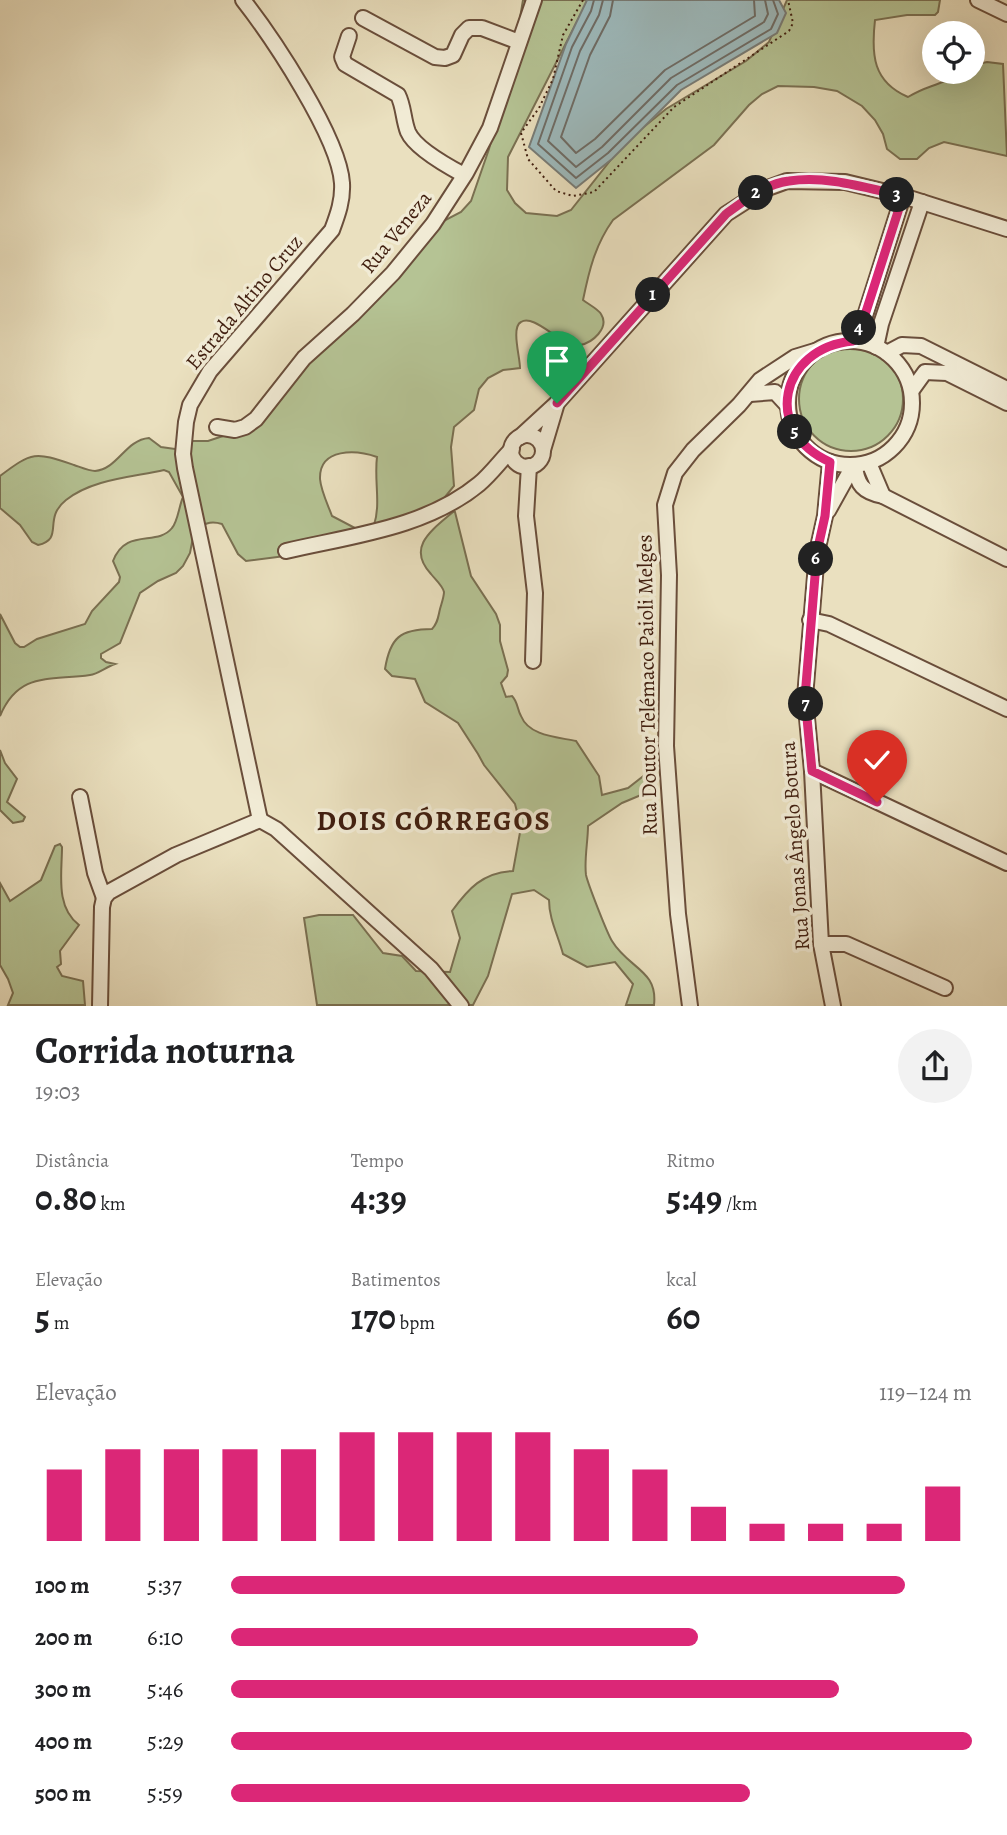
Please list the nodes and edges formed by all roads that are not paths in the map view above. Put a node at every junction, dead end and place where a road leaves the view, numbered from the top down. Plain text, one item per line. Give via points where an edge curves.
1 (243, 0) edge
2 (534, 0) edge
3 (978, 0) edge
4 (1007, 14) edge
5 (363, 18) dead end
6 (349, 36) dead end
7 (519, 42) junction
8 (464, 175) junction
9 (903, 196) junction
10 (922, 202) junction
11 (1007, 229) edge
12 (853, 341) junction
13 (818, 349) junction
14 (882, 350) junction
15 (1007, 389) edge
16 (912, 390) junction
17 (750, 394) junction
18 (557, 403) junction
19 (1007, 403) edge
20 (788, 406) junction
21 (217, 427) dead end
22 (516, 443) junction
23 (543, 450) junction
24 (830, 462) junction
25 (859, 465) junction
26 (529, 466) junction
27 (825, 516) junction
28 (286, 551) dead end
29 (1007, 559) edge
30 (810, 620) junction
31 (533, 661) dead end
32 (1007, 709) edge
33 (812, 771) junction
34 (80, 797) dead end
35 (260, 820) junction
36 (1007, 863) edge
37 (104, 898) junction
38 (821, 944) junction
39 (946, 988) dead end
40 (100, 1006) edge
41 (461, 1006) edge
42 (690, 1006) edge
43 (833, 1006) edge

1 - 35 street, Estrada Altino Cruz via 316,113 341,179 341,203 332,230 211,371 190,405 186,422 183,454 191,498
2 - 7 street, Rua Veneza
3 - 4 street
5 - 7 street via 435,57 453,55 469,28 482,28
6 - 8 street via 342,57 345,64 398,95 410,136
7 - 8 street, Rua Veneza via 490,128
8 - 21 street, Rua Veneza via 433,224 393,273 304,358 256,419 235,430
9 - 10 street
9 - 12 street
9 - 18 street via 809,180 787,181 747,198 726,214
10 - 11 street
10 - 14 street via 881,324
12 - 13 street
12 - 14 street
13 - 17 street, Rua Doutor Telémaco Paioli Melges via 795,357 760,380
13 - 20 street via 794,376
14 - 15 street via 921,346
14 - 16 street via 903,369
16 - 19 street via 925,372 947,373
16 - 25 street via 913,408 901,441 888,453
17 - 20 street via 775,392
17 - 42 street, Rua Doutor Telémaco Paioli Melges via 675,473 664,505 669,575 666,746
18 - 22 street
18 - 23 street
20 - 24 street via 796,435
22 - 23 street via 531,435
22 - 26 street via 517,463
22 - 28 street via 480,484 435,511 409,522
23 - 26 street via 540,460
24 - 25 street
24 - 27 street, Rua Jonas Ângelo Botura
25 - 27 street, Rua Jonas Ângelo Botura
25 - 29 street via 857,481 867,492
26 - 31 street via 526,516 536,593
27 - 30 street, Rua Jonas Ângelo Botura
30 - 32 street via 829,624
30 - 33 street, Rua Jonas Ângelo Botura via 805,697
33 - 36 street
33 - 38 street, Rua Jonas Ângelo Botura
34 - 37 street
35 - 37 street via 176,855
35 - 41 street via 423,961
37 - 40 street
38 - 39 street via 846,944
38 - 43 street, Rua Jonas Ângelo Botura

